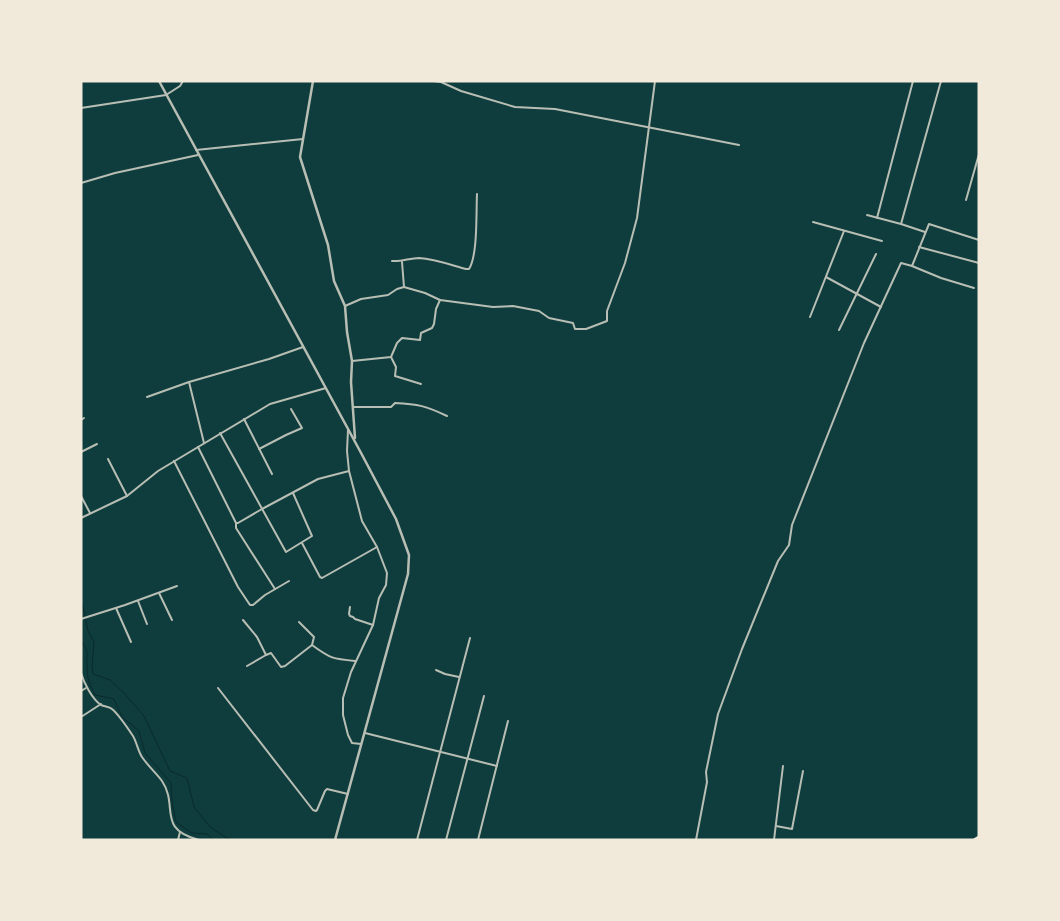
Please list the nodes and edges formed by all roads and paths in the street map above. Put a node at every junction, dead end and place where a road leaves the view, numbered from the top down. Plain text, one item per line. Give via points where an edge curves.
1 (159, 81) edge
2 (183, 81) edge
3 (313, 81) edge
4 (434, 81) edge
5 (655, 81) edge
6 (913, 81) edge
7 (941, 81) edge
8 (166, 95) junction
9 (81, 108) edge
10 (649, 127) junction
11 (303, 139) junction
12 (739, 145) dead end
13 (195, 150) junction
14 (979, 154) edge
15 (198, 155) junction
16 (81, 183) edge
17 (477, 194) dead end
18 (966, 200) dead end
19 (867, 215) dead end
20 (877, 218) junction
21 (813, 222) dead end
22 (902, 224) junction
23 (844, 230) junction
24 (925, 232) junction
25 (979, 240) edge
26 (882, 241) dead end
27 (920, 247) junction
28 (876, 254) dead end
29 (392, 260) dead end
30 (402, 261) junction
31 (979, 263) edge
32 (912, 266) junction
33 (826, 277) junction
34 (404, 287) junction
35 (974, 288) dead end
36 (857, 294) junction
37 (440, 300) junction
38 (345, 306) junction
39 (881, 307) junction
40 (810, 317) dead end
41 (839, 330) dead end
42 (303, 347) junction
43 (392, 357) junction
44 (352, 361) junction
45 (189, 382) junction
46 (420, 384) dead end
47 (326, 388) junction
48 (147, 398) dead end
49 (353, 407) junction
50 (291, 409) dead end
51 (446, 416) dead end
52 (244, 419) junction
53 (348, 429) junction
54 (220, 434) junction
55 (355, 442) junction
56 (204, 443) junction
57 (96, 444) dead end
58 (198, 447) junction
59 (259, 449) junction
60 (81, 452) edge
61 (108, 459) dead end
62 (174, 461) junction
63 (349, 471) junction
64 (272, 474) dead end
65 (293, 493) junction
66 (81, 496) edge
67 (127, 496) junction
68 (262, 509) junction
69 (90, 513) junction
70 (81, 518) edge
71 (236, 523) junction
72 (302, 543) junction
73 (376, 547) junction
74 (289, 581) dead end
75 (178, 586) dead end
76 (275, 589) junction
77 (159, 593) junction
78 (138, 601) junction
79 (350, 607) dead end
80 (116, 608) junction
81 (81, 619) edge
82 (172, 620) dead end
83 (243, 620) dead end
84 (299, 622) dead end
85 (147, 624) dead end
86 (372, 625) junction
87 (470, 638) dead end
88 (131, 642) dead end
89 (312, 645) junction
90 (266, 655) junction
91 (356, 661) junction
92 (247, 666) dead end
93 (436, 670) dead end
94 (81, 673) edge
95 (459, 677) junction
96 (86, 688) junction
97 (218, 688) dead end
98 (81, 690) edge
99 (484, 696) dead end
100 (101, 704) junction
101 (81, 717) edge
102 (508, 721) dead end
103 (364, 733) junction
104 (361, 744) junction
105 (440, 752) junction
106 (468, 759) junction
107 (497, 766) junction
108 (783, 766) dead end
109 (803, 771) dead end
110 (348, 794) junction
111 (776, 826) junction
112 (180, 832) junction
113 (979, 837) edge
114 (178, 840) edge
115 (199, 840) edge
116 (334, 840) edge
117 (417, 840) edge
118 (446, 840) edge
119 (478, 840) edge
120 (696, 840) edge
121 (774, 840) edge
122 (974, 840) edge

1 - 8 street
2 - 8 street
3 - 11 street
4 - 10 street via 515,108 555,109
5 - 10 street
6 - 20 street
7 - 22 street
8 - 9 street
8 - 13 street
10 - 12 street
10 - 37 street via 637,218 607,311 607,321 575,329 573,323 549,318 538,311
11 - 13 street
11 - 38 street via 300,157 328,245 334,281
13 - 15 street
14 - 18 street
15 - 16 street
15 - 42 street
17 - 30 street via 474,253 469,268 418,258
19 - 20 street
20 - 22 street
21 - 23 street
22 - 24 street
23 - 26 street
23 - 33 street
24 - 25 street via 930,224
24 - 27 street
27 - 31 street
27 - 32 street
28 - 36 street
29 - 30 street
30 - 34 street
32 - 35 street
32 - 39 street via 901,263
33 - 36 street
33 - 40 street
34 - 37 street
34 - 38 street via 388,295 361,298
36 - 39 street
36 - 41 street
37 - 43 street via 432,328 421,332 420,340 402,338
38 - 44 street
39 - 120 street via 792,525 789,545 778,561 718,714
42 - 45 street
42 - 47 street
43 - 44 street
43 - 46 street via 395,376
44 - 49 street
45 - 48 street
45 - 56 street
47 - 52 street via 270,404
47 - 53 street
49 - 51 street via 391,407 395,403 422,405
49 - 55 street
50 - 59 street via 302,428
52 - 54 street
52 - 59 street
53 - 55 street
53 - 63 street
54 - 56 street
54 - 68 street
55 - 103 street via 396,519 408,556 408,574
56 - 58 street
57 - 60 street
58 - 62 street
58 - 71 street
59 - 64 street
61 - 67 street
62 - 67 street
62 - 76 street via 250,605
63 - 65 street via 318,480
63 - 73 street via 362,521
65 - 68 street
65 - 72 street via 312,536
66 - 69 street
67 - 69 street
68 - 71 street
68 - 72 street via 285,551
69 - 70 street
71 - 76 street via 236,528
72 - 73 street via 322,578
73 - 86 street via 387,573
74 - 76 street
75 - 77 street
77 - 78 street
77 - 82 street
78 - 80 street
78 - 85 street
79 - 86 street via 350,616
80 - 81 street
80 - 88 street
83 - 90 street
84 - 89 street via 314,637
86 - 91 street
87 - 95 street
89 - 90 street via 283,667 272,654
89 - 91 street via 333,658
90 - 92 street
91 - 104 street via 343,698 343,715 352,742
93 - 95 street
94 - 96 street
95 - 105 street
96 - 98 street
96 - 100 street
97 - 110 street via 313,810 317,810 327,789
99 - 106 street
100 - 101 street
100 - 112 street via 111,708 162,782 167,791 173,824
102 - 107 street
103 - 104 street
103 - 105 street
104 - 110 street
105 - 106 street
105 - 117 street
106 - 107 street
106 - 118 street
107 - 119 street
108 - 111 street
109 - 111 street via 792,829
110 - 116 street
111 - 121 street
112 - 114 street
112 - 115 street
113 - 122 main road

